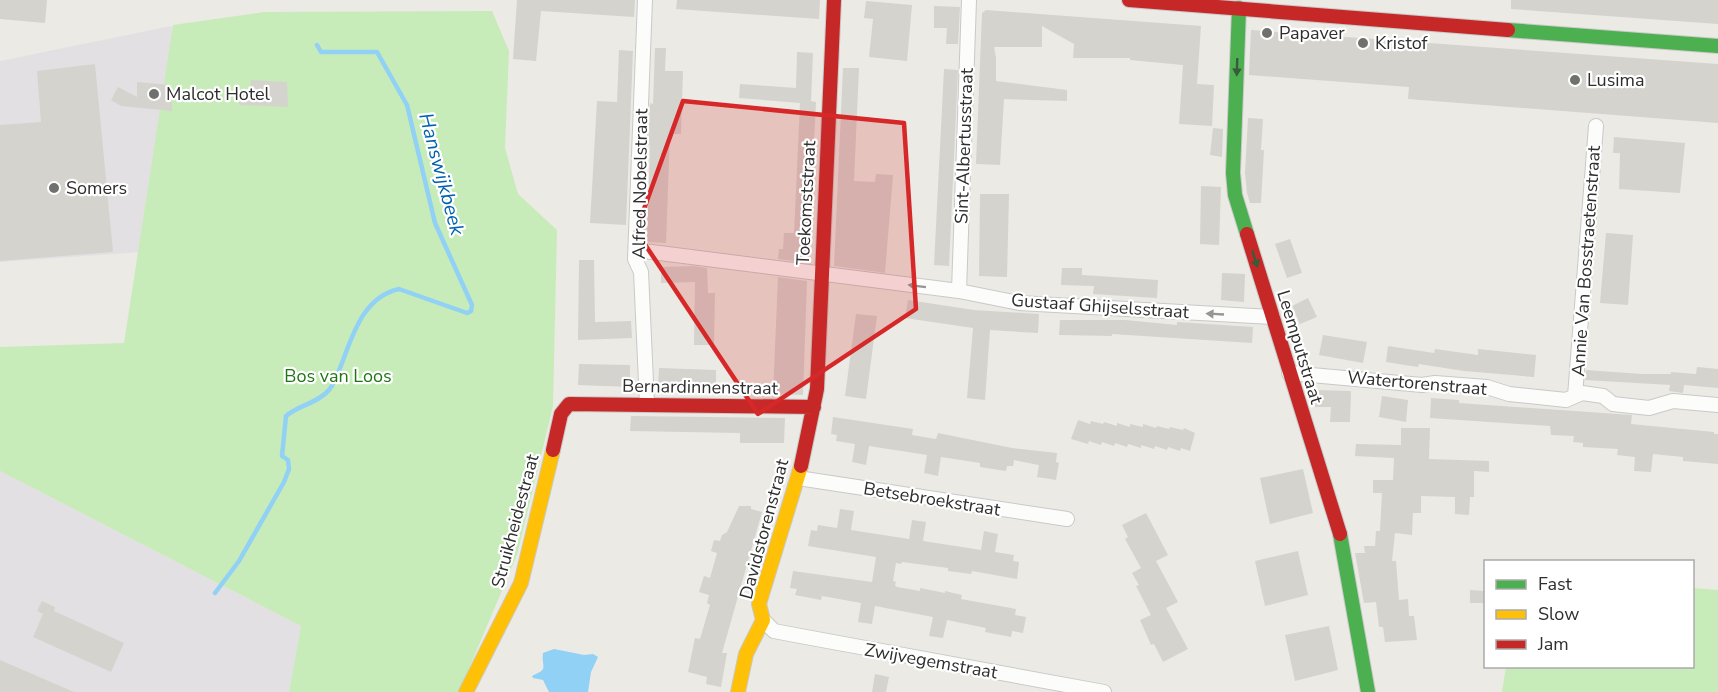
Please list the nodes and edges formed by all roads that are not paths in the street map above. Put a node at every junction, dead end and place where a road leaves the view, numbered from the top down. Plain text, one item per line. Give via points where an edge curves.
1 (645, 0) edge
2 (834, 0) edge
3 (969, 0) edge
4 (1129, 0) edge
5 (1239, 8) junction
6 (1718, 46) edge
7 (1596, 126) dead end
8 (636, 250) junction
9 (821, 274) junction
10 (959, 291) junction
11 (1273, 317) junction
12 (1289, 373) junction
13 (1575, 396) junction
14 (585, 403) joint
15 (647, 404) junction
16 (1718, 405) edge
17 (814, 407) junction
18 (798, 478) junction
19 (1066, 519) dead end
20 (763, 620) junction
21 (466, 692) edge
22 (738, 692) edge
23 (1104, 692) edge
24 (1368, 692) edge

1 - 8 street, Alfred Nobelstraat
2 - 9 street, Toekomststraat
3 - 10 street, Sint-Albertusstraat
4 - 5 street
5 - 6 street
5 -> 11 street, Leemputstraat via 1234,195
7 - 13 street, Annie Van Bosstraetenstraat
8 - 9 street, Gustaaf Ghijselsstraat
8 - 15 street, Alfred Nobelstraat via 641,272
10 -> 9 street, Gustaaf Ghijselsstraat
9 - 17 street, Toekomststraat
11 -> 10 street, Gustaaf Ghijselsstraat via 1019,303
11 - 12 street, Leemputstraat
12 - 13 street, Watertorenstraat via 1487,387 1509,394 1566,400
12 - 24 street, Leemputstraat via 1339,525
13 - 16 street, Watertorenstraat via 1603,396 1613,404 1649,408 1673,400
14 - 15 street, Bernardinnenstraat
14 - 21 street, Struikheidestraat via 569,405 561,414 521,583
15 - 17 street, Bernardinnenstraat
17 - 18 street, Davidstorenstraat
18 - 19 street, Betsebroekstraat
18 - 20 street, Davidstorenstraat via 759,604
20 - 22 street, Davidstorenstraat via 746,654
20 - 23 street, Zwijvegemstraat via 774,631

